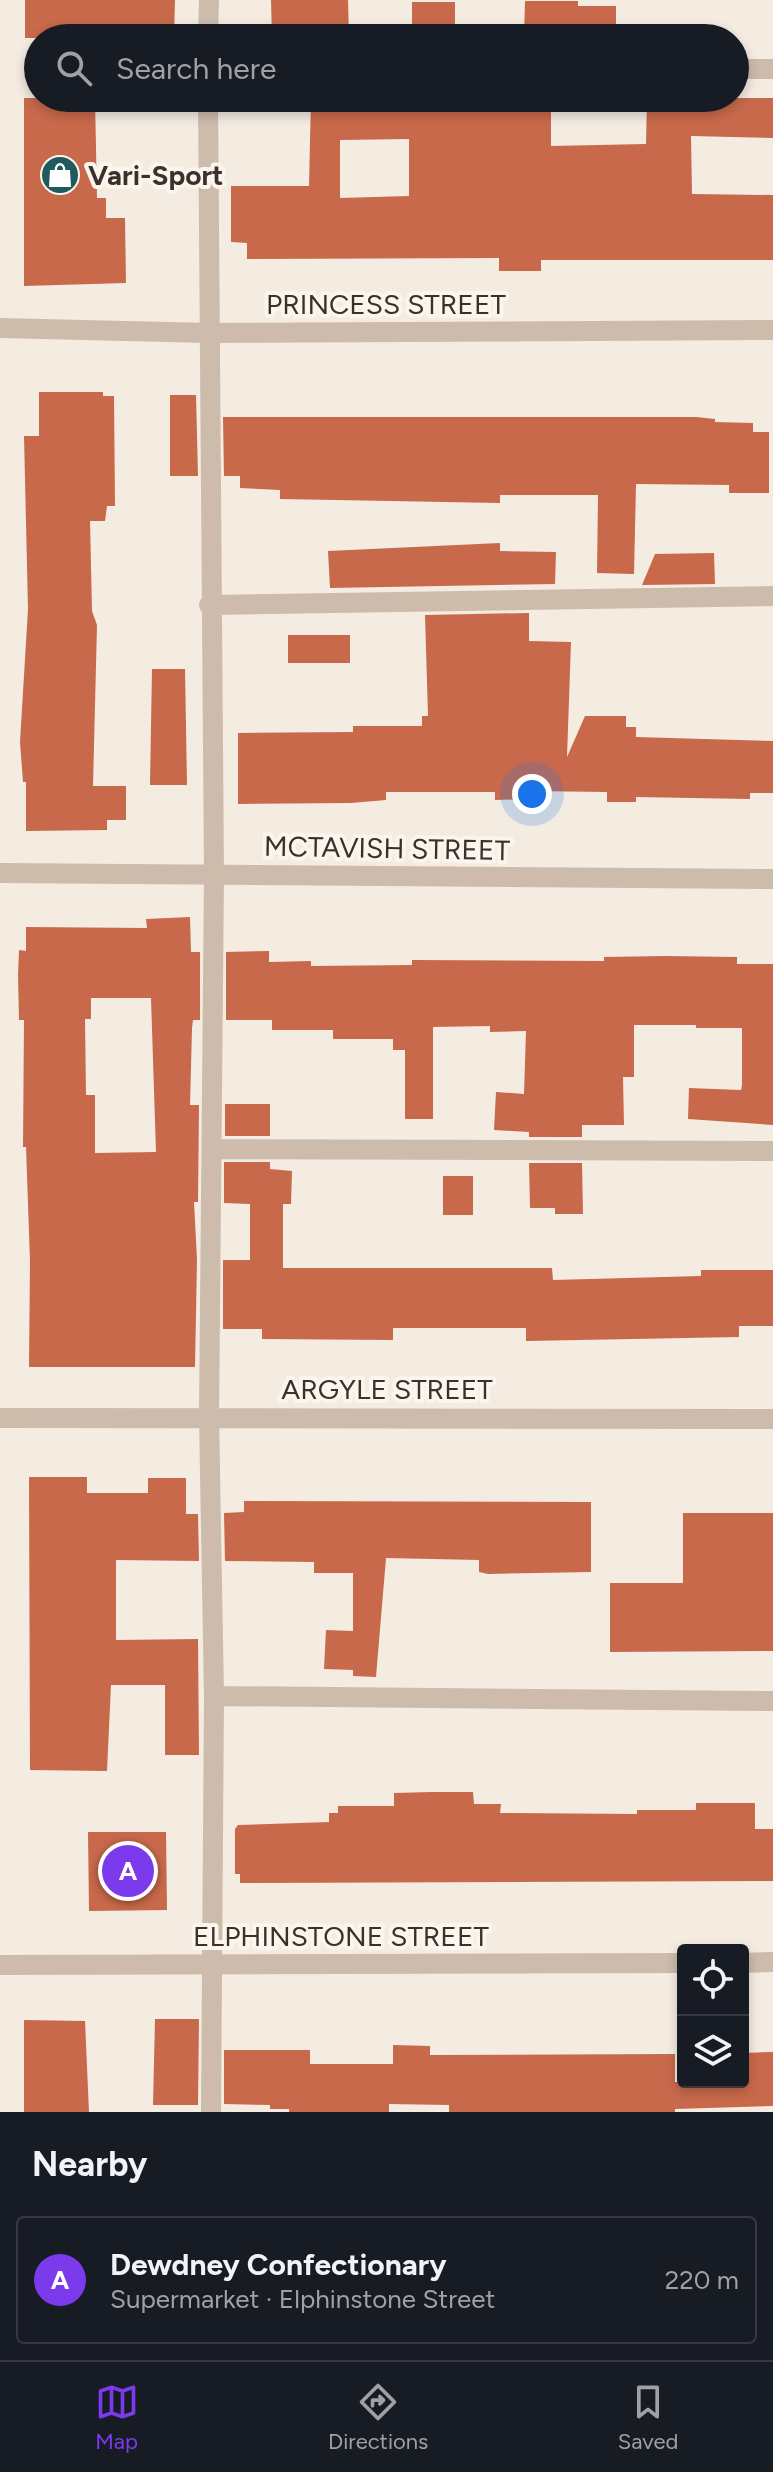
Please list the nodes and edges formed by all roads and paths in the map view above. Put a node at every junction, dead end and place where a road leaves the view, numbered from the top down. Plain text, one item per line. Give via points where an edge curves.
1 (209, 0) edge
2 (208, 24) edge
3 (749, 69) edge
4 (773, 69) edge
5 (208, 112) edge
6 (0, 328) edge
7 (773, 330) edge
8 (209, 333) junction
9 (773, 596) edge
10 (209, 605) junction
11 (0, 873) edge
12 (214, 875) junction
13 (773, 879) edge
14 (212, 1149) junction
15 (773, 1151) edge
16 (209, 1416) junction
17 (0, 1418) edge
18 (773, 1419) edge
19 (214, 1696) junction
20 (773, 1701) edge
21 (773, 1962) edge
22 (677, 1963) edge
23 (749, 1963) edge
24 (212, 1964) junction
25 (0, 1965) edge
26 (211, 2112) edge

1 - 2 street
3 - 4 street
5 - 8 street
6 - 8 street, PRINCESS STREET
7 - 8 street, PRINCESS STREET
8 - 10 street
9 - 10 street
10 - 12 street
11 - 12 street, MCTAVISH STREET
12 - 13 street, MCTAVISH STREET
12 - 14 street
14 - 15 street
14 - 16 street
16 - 17 street, ARGYLE STREET
16 - 18 street, ARGYLE STREET
16 - 19 street
19 - 20 street
19 - 24 street
21 - 23 street
22 - 24 street, ELPHINSTONE STREET
24 - 25 street, ELPHINSTONE STREET
24 - 26 street

